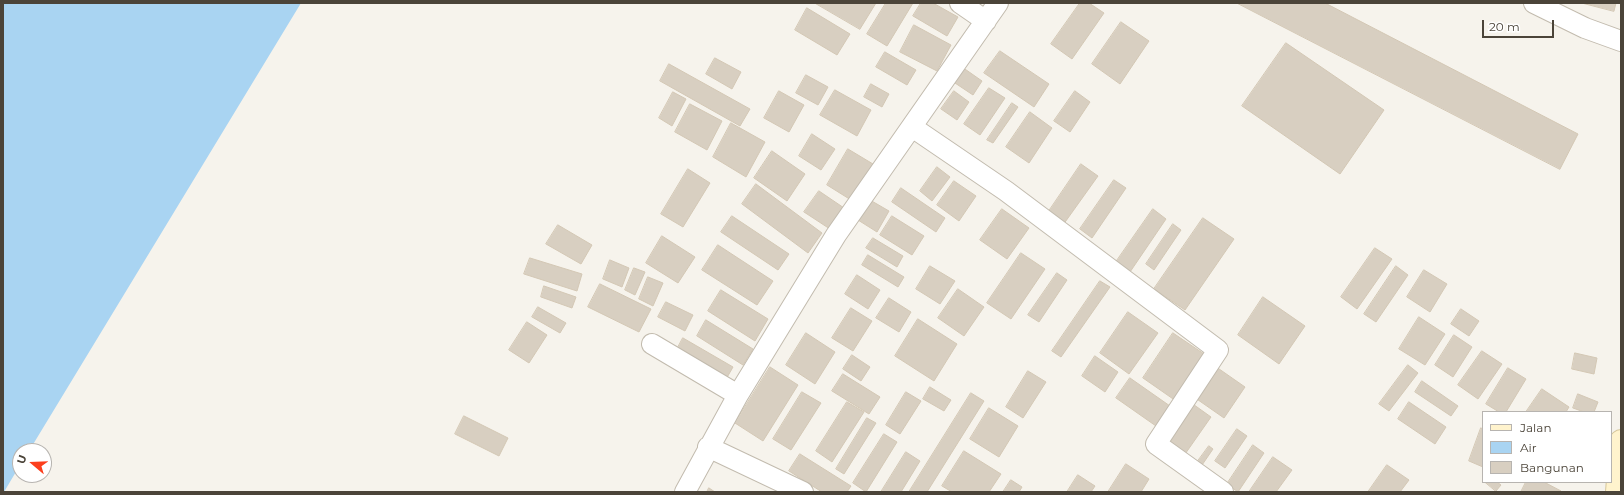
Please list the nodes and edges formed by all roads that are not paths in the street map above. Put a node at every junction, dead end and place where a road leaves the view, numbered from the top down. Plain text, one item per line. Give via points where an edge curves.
1 (960, 3) edge
2 (998, 3) edge
3 (1534, 3) edge
4 (986, 21) junction
5 (1621, 41) edge
6 (912, 127) junction
7 (652, 344) dead end
8 (738, 395) junction
9 (1621, 441) edge
10 (708, 447) junction
11 (685, 492) edge
12 (803, 492) edge
13 (1223, 492) edge
14 (1617, 492) edge

1 - 4 street
2 - 4 street
3 - 5 street via 1585,28
4 - 6 street
6 - 8 street via 836,236
6 - 13 street via 1012,196 1218,350 1156,444
7 - 8 street
8 - 10 street
9 - 14 main road
10 - 11 street
10 - 12 street

